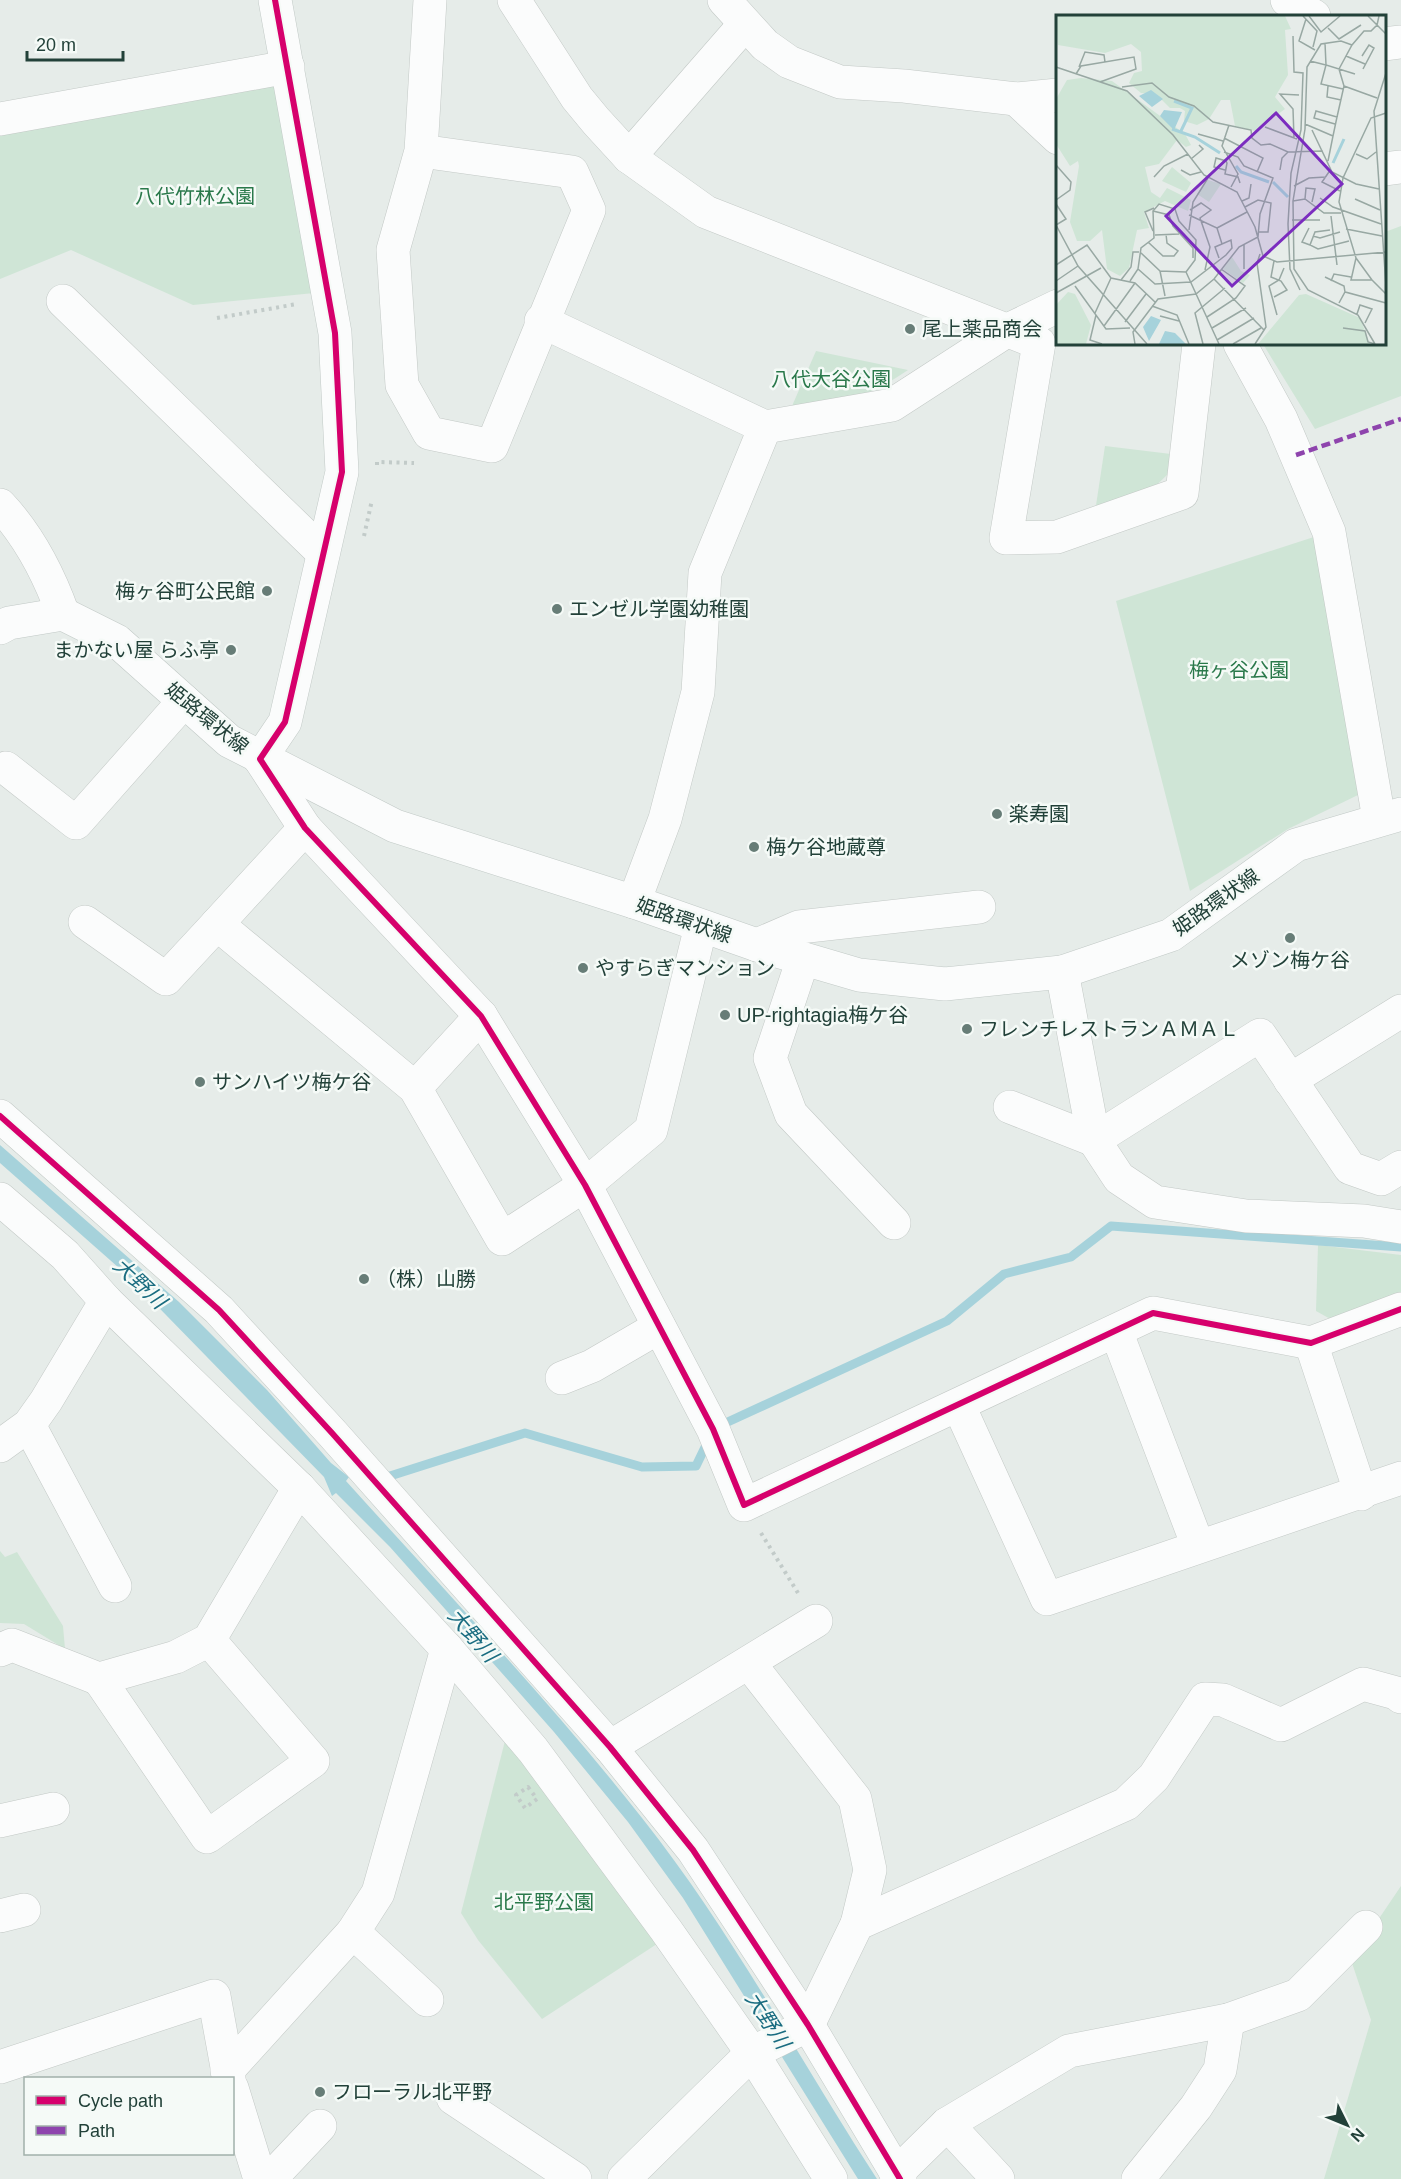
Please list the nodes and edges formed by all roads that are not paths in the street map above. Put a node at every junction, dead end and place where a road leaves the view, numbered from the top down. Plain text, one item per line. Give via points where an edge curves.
1 (275, 0) edge
2 (430, 0) edge
3 (514, 0) edge
4 (724, 0) edge
5 (1287, 0) edge
6 (1312, 15) edge
7 (745, 24) junction
8 (1401, 42) edge
9 (1386, 44) edge
10 (288, 67) junction
11 (1056, 94) edge
12 (1016, 99) junction
13 (0, 119) edge
14 (1056, 136) edge
15 (421, 151) junction
16 (629, 157) junction
17 (1401, 167) edge
18 (1386, 169) edge
19 (63, 301) dead end
20 (1056, 307) edge
21 (542, 321) junction
22 (1008, 330) junction
23 (1199, 345) edge
24 (1241, 345) edge
25 (765, 427) junction
26 (0, 506) edge
27 (323, 553) junction
28 (63, 614) junction
29 (0, 628) edge
30 (184, 700) junction
31 (260, 759) junction
32 (6, 768) dead end
33 (1390, 816) edge
34 (304, 828) junction
35 (634, 902) junction
36 (979, 907) dead end
37 (85, 922) dead end
38 (217, 924) junction
39 (701, 926) junction
40 (757, 945) junction
41 (803, 959) junction
42 (1062, 972) junction
43 (1401, 1011) edge
44 (481, 1016) junction
45 (1290, 1080) dead end
46 (415, 1088) junction
47 (1010, 1107) dead end
48 (0, 1116) edge
49 (1094, 1140) junction
50 (1401, 1167) edge
51 (585, 1185) junction
52 (0, 1199) edge
53 (894, 1223) dead end
54 (1401, 1227) edge
55 (106, 1301) junction
56 (1401, 1310) edge
57 (659, 1327) junction
58 (1116, 1331) junction
59 (1311, 1343) junction
60 (562, 1378) dead end
61 (959, 1406) junction
62 (29, 1425) junction
63 (0, 1446) edge
64 (1401, 1478) edge
65 (298, 1488) junction
66 (1361, 1494) junction
67 (1198, 1546) junction
68 (115, 1586) dead end
69 (816, 1622) road end
70 (209, 1640) junction
71 (447, 1649) junction
72 (0, 1650) edge
73 (749, 1663) junction
74 (99, 1679) junction
75 (1401, 1697) edge
76 (610, 1747) junction
77 (53, 1809) dead end
78 (0, 1821) edge
79 (857, 1924) junction
80 (1366, 1927) dead end
81 (353, 1932) junction
82 (427, 2000) dead end
83 (1228, 2020) junction
84 (808, 2025) junction
85 (752, 2053) junction
86 (0, 2067) edge
87 (230, 2077) edge
88 (232, 2077) edge
89 (234, 2092) edge
90 (453, 2098) dead end
91 (947, 2124) junction
92 (320, 2126) dead end
93 (898, 2176) edge
94 (260, 2179) edge
95 (270, 2179) edge
96 (575, 2179) edge
97 (624, 2179) edge
98 (831, 2179) edge
99 (998, 2179) edge
100 (1138, 2179) edge

1 - 10 street
2 - 15 street
3 - 16 street via 577,98
4 - 7 street
5 - 6 street
7 - 12 street via 789,62 840,82
7 - 16 street
8 - 9 street
10 - 13 street
10 - 27 street via 335,333 342,472
11 - 12 street
12 - 14 street
15 - 21 street via 572,172 589,210
15 - 21 street via 393,250 402,384 429,433 492,446
16 - 22 street via 706,212
17 - 18 street
19 - 27 street
20 - 22 street
21 - 25 street
22 - 23 street via 1039,343 1006,538 1057,537 1182,493
22 - 25 street via 892,405
24 - 33 street via 1281,419 1329,532
25 - 35 street via 705,573 698,692 665,819
26 - 28 street via 16,522 52,583
27 - 31 street via 285,722
28 - 29 street
28 - 30 street, 姫路環状線 via 117,641
30 - 31 street, 姫路環状線 via 229,741
30 - 32 street via 76,823
31 - 34 street
31 - 35 street, 姫路環状線 via 395,826
33 - 42 street, 姫路環状線 via 1296,845 1171,935
34 - 38 street
34 - 44 street
35 - 39 street, 姫路環状線
36 - 40 street via 799,927
37 - 38 street via 166,979
38 - 46 street
39 - 40 street, 姫路環状線
39 - 51 street via 651,1130
40 - 41 street, 姫路環状線
41 - 42 street, 姫路環状線 via 859,975 945,984
41 - 53 street via 770,1058 791,1114
42 - 49 street
43 - 45 street
44 - 46 street
44 - 51 street
46 - 51 street via 502,1239
47 - 49 street
48 - 76 street via 219,1310
49 - 50 street via 1260,1035 1350,1168 1381,1179
49 - 54 street via 1119,1178 1155,1202 1246,1216 1364,1221
51 - 57 street
52 - 55 street via 65,1255
55 - 62 street
55 - 65 street
56 - 59 street
57 - 60 street via 592,1366
57 - 61 street via 713,1429 744,1505
58 - 59 street via 1153,1313
58 - 61 street
58 - 67 street
59 - 66 street
61 - 67 street via 1047,1599
62 - 63 street
62 - 68 street
64 - 66 street
65 - 70 street
65 - 71 street
66 - 67 street
69 - 73 street
70 - 74 street via 176,1657
70 - 74 street via 313,1761 207,1837
71 - 81 street via 378,1893
71 - 85 street via 533,1750
72 - 74 street via 12,1645
73 - 76 street
73 - 79 street via 855,1798 870,1870
75 - 79 street via 1364,1684 1281,1725 1223,1700 1205,1699 1154,1777 1126,1804
76 - 84 street via 693,1850
77 - 78 street
79 - 84 street
80 - 83 street via 1298,1995
81 - 82 street
81 - 88 street
83 - 91 street via 1069,2051
83 - 100 street via 1220,2070 1196,2107
84 - 85 street
84 - 93 street
85 - 97 street
85 - 98 street
86 - 87 street via 214,1996
89 - 94 street
90 - 96 street
91 - 93 street
91 - 99 street
92 - 95 street

